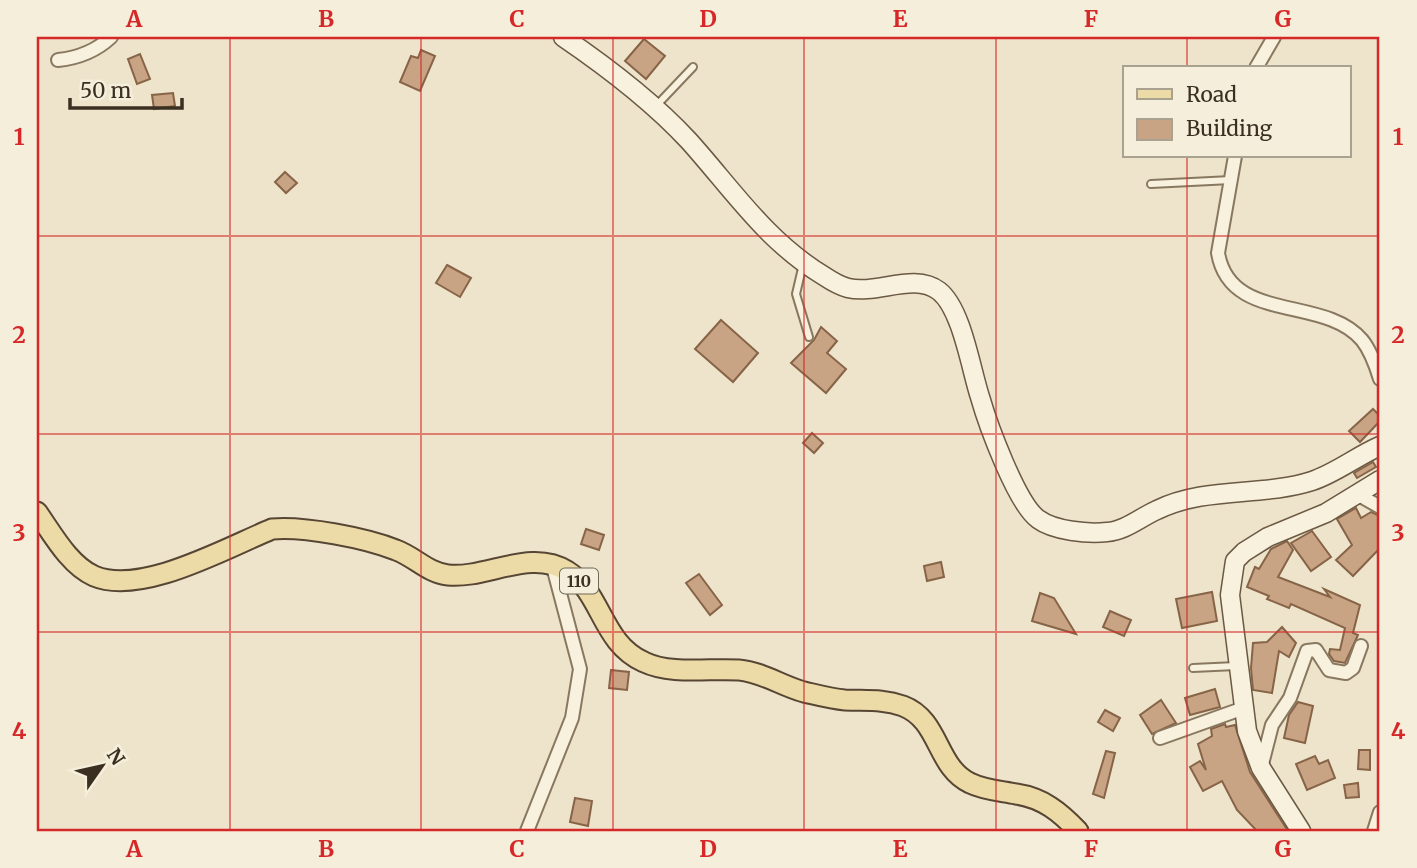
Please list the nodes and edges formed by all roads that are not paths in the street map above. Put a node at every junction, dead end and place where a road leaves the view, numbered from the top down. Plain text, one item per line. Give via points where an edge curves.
1 (111, 37) edge
2 (563, 37) edge
3 (1273, 37) edge
4 (58, 60) dead end
5 (1257, 66) edge
6 (692, 67) dead end
7 (654, 107) junction
8 (1235, 158) edge
9 (1233, 180) junction
10 (1151, 184) dead end
11 (804, 262) junction
12 (809, 337) dead end
13 (1380, 379) edge
14 (1380, 446) edge
15 (1380, 480) edge
16 (1357, 494) junction
17 (1380, 507) edge
18 (37, 512) edge
19 (552, 563) junction
20 (1361, 646) dead end
21 (1238, 666) junction
22 (1193, 668) dead end
23 (1244, 708) junction
24 (1160, 738) dead end
25 (1261, 768) junction
26 (1380, 812) edge
27 (527, 831) edge
28 (1078, 831) edge
29 (1301, 831) edge
30 (1374, 831) edge

1 - 4 street via 75,58
2 - 7 street
3 - 5 street
6 - 7 lane
7 - 11 street via 754,221
8 - 9 street
9 - 10 lane
9 - 13 street via 1218,253 1228,281 1242,293 1272,305 1319,315 1346,327 1362,340
11 - 12 lane via 796,294
11 - 14 street via 849,288 907,284 928,285 941,292 951,305 981,401 1027,509 1040,521 1060,528 1109,533 1185,500 1310,482
15 - 16 street
16 - 17 street
16 - 21 street via 1326,513 1254,544 1235,561 1230,595
18 - 19 main road, 110 via 68,554 92,575 117,583 143,579 272,529 287,528 397,550 437,573 452,576
19 - 27 street via 580,669 572,718
19 - 28 main road, 110 via 584,586 615,641 646,663 742,670 801,691 906,707 922,717 956,775 971,784 1046,803
20 - 25 street via 1353,668 1346,673 1329,670 1316,650 1307,651 1290,698 1272,725
21 - 22 lane
21 - 23 street
23 - 24 street
23 - 25 street
25 - 29 street
26 - 30 street

